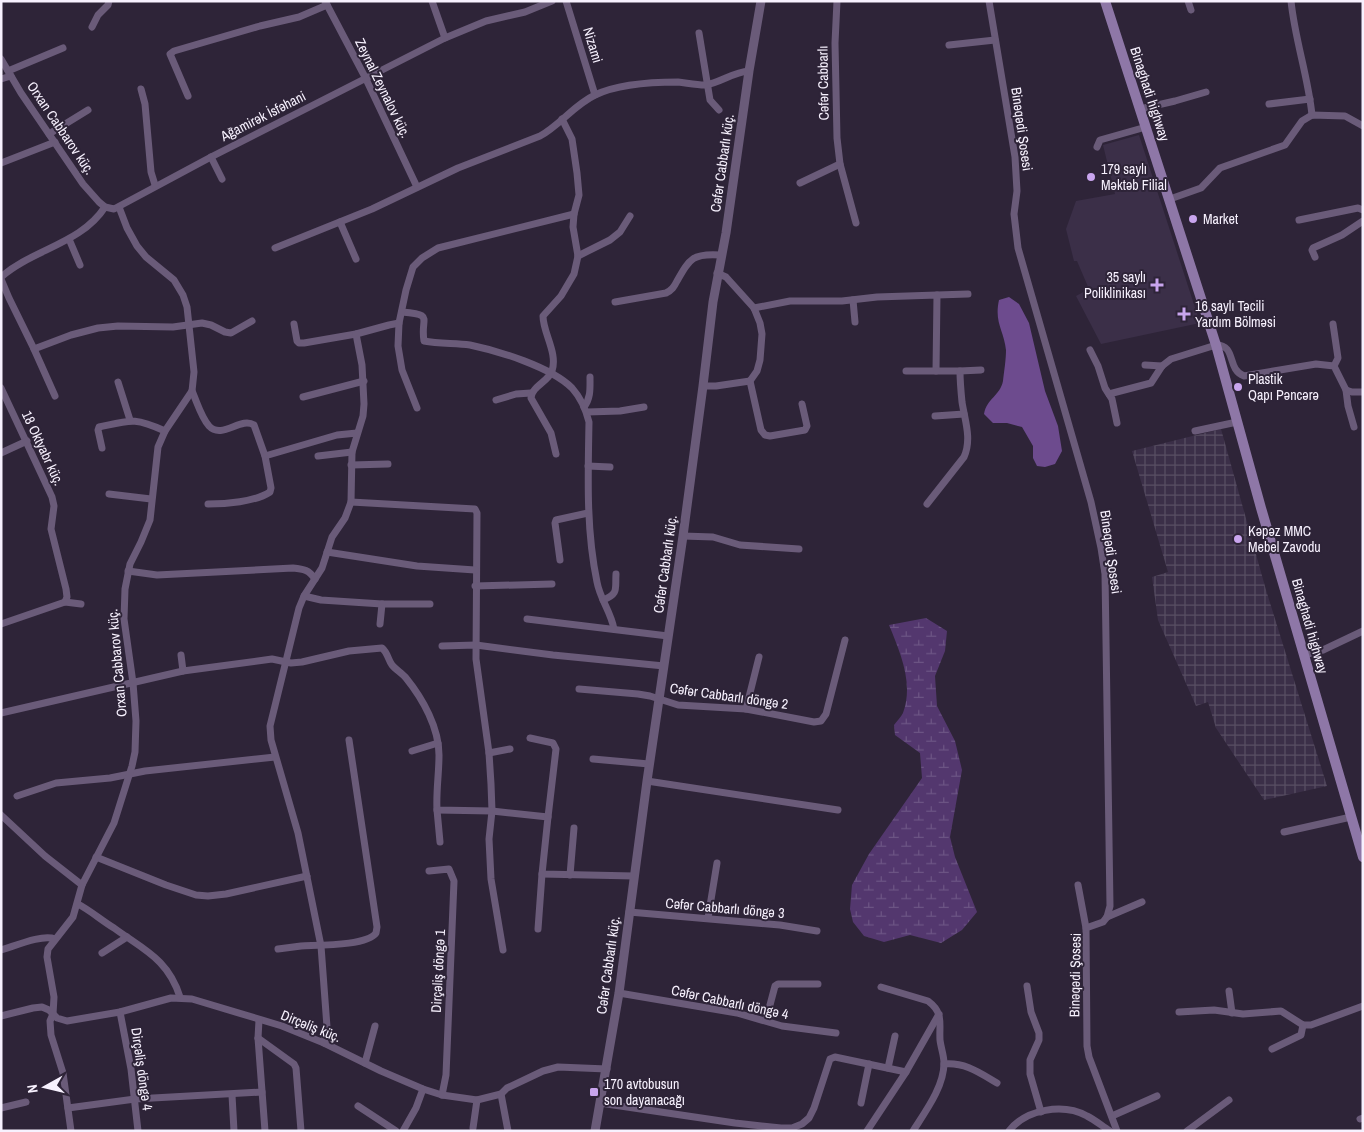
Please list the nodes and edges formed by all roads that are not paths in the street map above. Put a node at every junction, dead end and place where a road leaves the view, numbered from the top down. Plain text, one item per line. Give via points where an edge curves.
1 (109, 1) edge
2 (432, 1) edge
3 (552, 1) edge
4 (566, 1) edge
5 (761, 1) edge
6 (837, 1) edge
7 (989, 1) edge
8 (1105, 1) edge
9 (1188, 1) edge
10 (1291, 1) edge
11 (326, 3) edge
12 (1191, 10) dead end
13 (92, 27) dead end
14 (699, 33) dead end
15 (445, 38) junction
16 (995, 40) junction
17 (949, 44) dead end
18 (63, 48) dead end
19 (1, 58) edge
20 (749, 71) junction
21 (10, 74) junction
22 (365, 77) junction
23 (1, 79) edge
24 (707, 84) junction
25 (141, 89) dead end
26 (1206, 92) dead end
27 (595, 95) junction
28 (188, 96) dead end
29 (1310, 99) junction
30 (1269, 104) dead end
31 (1140, 109) junction
32 (88, 110) dead end
33 (719, 110) dead end
34 (1312, 115) junction
35 (562, 119) junction
36 (1363, 126) edge
37 (1146, 127) junction
38 (50, 134) junction
39 (55, 142) junction
40 (1097, 146) dead end
41 (211, 157) junction
42 (1, 163) edge
43 (840, 164) junction
44 (222, 179) dead end
45 (800, 183) dead end
46 (156, 185) junction
47 (417, 187) junction
48 (1170, 199) junction
49 (105, 207) junction
50 (119, 207) junction
51 (1363, 210) edge
52 (574, 214) junction
53 (630, 216) dead end
54 (1299, 220) dead end
55 (1363, 221) edge
56 (340, 222) junction
57 (856, 223) dead end
58 (69, 240) junction
59 (275, 248) dead end
60 (721, 255) junction
61 (578, 256) junction
62 (1315, 257) dead end
63 (356, 259) dead end
64 (80, 265) dead end
65 (717, 273) junction
66 (1, 278) edge
67 (968, 294) dead end
68 (937, 295) junction
69 (853, 300) junction
70 (615, 302) dead end
71 (754, 308) junction
72 (402, 312) junction
73 (252, 321) dead end
74 (855, 322) dead end
75 (399, 323) junction
76 (190, 324) junction
77 (294, 324) dead end
78 (1333, 324) dead end
79 (356, 334) junction
80 (1216, 345) junction
81 (34, 348) junction
82 (1090, 350) dead end
83 (1145, 366) dead end
84 (1162, 366) junction
85 (1334, 366) junction
86 (960, 370) junction
87 (981, 370) dead end
88 (906, 371) dead end
89 (936, 371) junction
90 (551, 374) junction
91 (590, 377) dead end
92 (750, 380) junction
93 (364, 381) junction
94 (118, 382) dead end
95 (703, 386) junction
96 (1, 388) edge
97 (192, 390) junction
98 (1346, 390) junction
99 (1363, 392) edge
100 (531, 393) junction
101 (1109, 394) junction
102 (55, 396) dead end
103 (303, 398) dead end
104 (496, 400) dead end
105 (802, 404) dead end
106 (417, 408) dead end
107 (644, 408) dead end
108 (586, 409) junction
109 (964, 414) junction
110 (935, 416) dead end
111 (130, 420) junction
112 (1237, 422) junction
113 (1117, 423) dead end
114 (1354, 427) dead end
115 (165, 431) junction
116 (1195, 431) dead end
117 (357, 433) junction
118 (26, 441) junction
119 (102, 448) dead end
120 (352, 452) junction
121 (1, 453) edge
122 (556, 454) dead end
123 (265, 456) junction
124 (318, 456) dead end
125 (388, 464) dead end
126 (351, 465) junction
127 (588, 466) junction
128 (610, 467) dead end
129 (109, 494) dead end
130 (151, 500) junction
131 (352, 502) junction
132 (208, 504) dead end
133 (927, 504) dead end
134 (588, 512) junction
135 (683, 536) junction
136 (799, 549) dead end
137 (327, 552) junction
138 (560, 560) dead end
139 (475, 570) junction
140 (128, 571) junction
141 (616, 574) dead end
142 (315, 579) junction
143 (552, 584) dead end
144 (476, 586) junction
145 (304, 596) junction
146 (603, 600) junction
147 (64, 602) junction
148 (81, 604) dead end
149 (382, 604) junction
150 (430, 604) dead end
151 (527, 619) dead end
152 (1, 624) edge
153 (380, 624) dead end
154 (614, 629) junction
155 (1363, 631) edge
156 (668, 636) junction
157 (846, 640) dead end
158 (476, 645) junction
159 (442, 646) dead end
160 (180, 655) dead end
161 (1304, 655) junction
162 (760, 657) dead end
163 (285, 661) junction
164 (664, 666) junction
165 (183, 671) junction
166 (133, 683) junction
167 (580, 689) dead end
168 (658, 698) junction
169 (746, 709) junction
170 (1, 712) edge
171 (530, 738) dead end
172 (349, 740) dead end
173 (438, 743) junction
174 (510, 749) dead end
175 (412, 751) dead end
176 (489, 753) junction
177 (276, 757) junction
178 (593, 758) dead end
179 (649, 764) junction
180 (129, 773) junction
181 (646, 781) junction
182 (17, 796) dead end
183 (436, 810) junction
184 (838, 810) dead end
185 (492, 811) junction
186 (1, 815) edge
187 (548, 816) junction
188 (1351, 817) junction
189 (574, 828) dead end
190 (1284, 832) dead end
191 (440, 842) dead end
192 (1363, 857) edge
193 (96, 858) junction
194 (718, 863) dead end
195 (429, 871) dead end
196 (542, 874) junction
197 (570, 874) junction
198 (307, 876) junction
199 (634, 876) junction
200 (82, 885) junction
201 (1078, 885) dead end
202 (1142, 902) dead end
203 (78, 904) junction
204 (629, 912) junction
205 (1107, 917) junction
206 (708, 918) junction
207 (1086, 928) junction
208 (538, 929) dead end
209 (817, 932) dead end
210 (127, 937) junction
211 (55, 939) junction
212 (321, 946) junction
213 (278, 949) dead end
214 (1, 950) edge
215 (502, 950) dead end
216 (102, 953) dead end
217 (818, 984) dead end
218 (1027, 986) dead end
219 (881, 987) dead end
220 (1229, 991) dead end
221 (619, 993) junction
222 (180, 997) junction
223 (1363, 1006) edge
224 (120, 1012) junction
225 (1179, 1012) dead end
226 (1232, 1013) junction
227 (53, 1014) junction
228 (938, 1014) junction
229 (1, 1016) edge
230 (259, 1020) junction
231 (766, 1020) junction
232 (1303, 1025) junction
233 (375, 1026) dead end
234 (836, 1033) dead end
235 (895, 1036) dead end
236 (258, 1038) junction
237 (324, 1043) junction
238 (1272, 1049) dead end
239 (365, 1063) junction
240 (869, 1064) junction
241 (944, 1064) junction
242 (888, 1068) junction
243 (607, 1069) junction
244 (906, 1072) junction
245 (997, 1083) dead end
246 (423, 1089) junction
247 (262, 1092) junction
248 (501, 1094) junction
249 (232, 1095) junction
250 (442, 1095) junction
251 (1157, 1096) dead end
252 (135, 1099) junction
253 (477, 1100) junction
254 (1229, 1100) dead end
255 (26, 1102) dead end
256 (600, 1103) junction
257 (861, 1103) dead end
258 (358, 1106) dead end
259 (1, 1108) edge
260 (68, 1108) junction
261 (1041, 1112) junction
262 (1112, 1116) junction
263 (735, 1123) junction
264 (472, 1128) dead end
265 (71, 1131) edge
266 (138, 1131) edge
267 (234, 1131) edge
268 (265, 1131) edge
269 (301, 1131) edge
270 (396, 1131) edge
271 (403, 1131) edge
272 (508, 1131) edge
273 (595, 1131) edge
274 (734, 1131) edge
275 (867, 1131) edge
276 (913, 1131) edge
277 (1009, 1131) edge
278 (1110, 1131) edge
279 (1117, 1131) edge
280 (1187, 1131) edge

1 - 13 street
2 - 15 street
3 - 15 street, Ağamirək İsfəhani via 525,12 486,21
4 - 27 street, Nizami
5 - 20 street, Cəfər Cabbarlı küç.
6 - 43 street, Cəfər Cabbarlı via 836,109
7 - 16 street, Binəqədi Şosesi
8 - 31 main road, Binaghadi highway
9 - 12 street
10 - 29 street
11 - 22 street, Zeynal Zeynalov küç.
11 - 28 street via 299,17 174,51 170,54 172,61
14 - 24 street
15 - 22 street, Ağamirək İsfəhani
16 - 17 street
16 - 205 street, Binəqədi Şosesi via 1015,157 1014,224 1018,248 1091,502 1101,548 1110,897
18 - 21 street
19 - 21 street, Orxan Cabbarov küç.
20 - 24 street
20 - 60 street, Cəfər Cabbarlı küç.
21 - 23 street
21 - 38 street, Orxan Cabbarov küç.
22 - 41 street, Ağamirək İsfəhani
22 - 47 street, Zeynal Zeynalov küç.
24 - 27 street via 644,84
24 - 33 street via 710,100
25 - 46 street via 151,172
26 - 31 street
27 - 35 street
29 - 30 street
29 - 34 street
31 - 37 main road, Binaghadi highway
32 - 38 street
34 - 36 street via 1345,116
34 - 48 street via 1296,128 1285,145 1220,168 1201,188
35 - 47 street via 540,136
35 - 52 street via 572,139 577,174 579,195
37 - 40 street via 1100,140
37 - 48 main road, Binaghadi highway
38 - 39 street, Orxan Cabbarov küç.
39 - 42 street
39 - 49 street, Orxan Cabbarov küç. via 90,194
41 - 44 street
41 - 46 street, Ağamirək İsfəhani
43 - 45 street
43 - 57 street, Cəfər Cabbarlı
46 - 50 street, Ağamirək İsfəhani
47 - 56 street
48 - 80 main road, Binaghadi highway
49 - 50 street
49 - 58 street via 92,224
50 - 76 street via 137,246 180,289 188,307
51 - 54 street via 1358,208
52 - 61 street
52 - 72 street via 438,248 413,268
53 - 61 street via 615,236
55 - 62 street via 1313,248
56 - 59 street
56 - 63 street
58 - 64 street
58 - 66 street via 16,266
60 - 65 street, Cəfər Cabbarlı küç.
60 - 70 street via 702,255 690,260 672,290 666,293
61 - 90 street via 574,274 561,296 543,316 552,356
65 - 71 street via 726,277
65 - 95 street, Cəfər Cabbarlı küç.
66 - 81 street
67 - 68 street
68 - 69 street
68 - 89 street
69 - 71 street via 790,301
69 - 74 street
71 - 92 street via 760,323 762,349 757,371
72 - 75 street
72 - 90 street via 421,313 424,341 486,349
73 - 76 street via 231,333 202,323
75 - 79 street
75 - 106 street via 402,370
76 - 81 street via 98,328
76 - 97 street via 194,372
77 - 79 street via 299,343
78 - 85 street via 1338,358
79 - 93 street
80 - 84 street via 1177,357
80 - 85 street via 1227,348 1235,370 1244,376 1316,364
80 - 112 main road, Binaghadi highway
81 - 102 street
82 - 101 street
83 - 84 street
84 - 101 street via 1151,383
85 - 98 street
86 - 87 street
86 - 89 street
86 - 109 street
88 - 89 street
90 - 100 street
90 - 108 street via 571,387
91 - 108 street
92 - 95 street
92 - 105 street via 761,430 765,435 805,430
93 - 103 street
93 - 117 street via 363,416
94 - 111 street
95 - 135 street, Cəfər Cabbarlı küç.
96 - 118 street, 18 Oktyabr küç.
97 - 115 street, Orxan Cabbarov küç.
97 - 123 street via 207,424 213,430 248,423 254,425
98 - 99 street
98 - 114 street
100 - 104 street
100 - 122 street via 535,407 551,433
101 - 113 street
107 - 108 street via 620,411
108 - 127 street via 589,422
109 - 110 street
109 - 133 street via 968,448
111 - 115 street via 145,421
111 - 119 street via 99,427
112 - 116 street
112 - 161 main road, Binaghadi highway
115 - 130 street, Orxan Cabbarov küç. via 155,460
117 - 120 street
117 - 123 street via 337,435
118 - 121 street
118 - 147 street, 18 Oktyabr küç. via 52,497 51,529 66,589
120 - 124 street
120 - 126 street
123 - 132 street via 270,492 226,504
125 - 126 street
126 - 131 street
127 - 128 street
127 - 134 street
129 - 130 street
130 - 140 street, Orxan Cabbarov küç. via 150,520
131 - 137 street
131 - 139 street via 475,509 478,517
134 - 138 street via 556,520
134 - 146 street via 595,574
135 - 136 street via 713,537 740,546
135 - 156 street, Cəfər Cabbarlı küç.
137 - 139 street via 417,566
137 - 142 street
139 - 144 street
140 - 142 street via 156,575 294,568 305,569
140 - 166 street, Orxan Cabbarov küç. via 124,619
141 - 146 street via 615,593
142 - 145 street
143 - 144 street
144 - 158 street
145 - 149 street
145 - 163 street
146 - 154 street
147 - 148 street
147 - 152 street
149 - 150 street
149 - 153 street
151 - 154 street
154 - 156 street
155 - 161 street via 1323,650
156 - 164 street, Cəfər Cabbarlı küç.
157 - 169 street, Cəfər Cabbarlı döngə 2 via 826,714 821,721
158 - 159 street
158 - 164 street
158 - 176 street
160 - 165 street
161 - 188 main road, Binaghadi highway
162 - 169 street
163 - 165 street via 265,659
163 - 173 street via 295,663 349,651 382,648 424,706
163 - 177 street via 270,726
164 - 168 street, Cəfər Cabbarlı küç.
165 - 166 street
166 - 170 street
166 - 180 street, Orxan Cabbarov küç. via 136,738
167 - 168 street, Cəfər Cabbarlı döngə 2
168 - 169 street, Cəfər Cabbarlı döngə 2 via 678,705
168 - 179 street, Cəfər Cabbarlı küç.
171 - 187 street via 554,743 556,749
172 - 212 street via 376,933 369,938
173 - 175 street
173 - 183 street
174 - 176 street
176 - 185 street
177 - 180 street
177 - 198 street
178 - 179 street
179 - 181 street, Cəfər Cabbarlı küç.
180 - 182 street via 56,783
180 - 193 street, Orxan Cabbarov küç. via 114,823
181 - 184 street
181 - 199 street, Cəfər Cabbarlı küç.
183 - 185 street
183 - 191 street
185 - 187 street
185 - 215 street via 489,839 491,879
186 - 200 street
187 - 196 street
188 - 190 street
188 - 192 main road, Binaghadi highway
189 - 197 street
193 - 198 street via 196,895 226,894
193 - 200 street, Orxan Cabbarov küç.
194 - 206 street
195 - 250 street, Dirçəliş döngə 1 via 449,869 454,881 446,1075
196 - 197 street
196 - 208 street
197 - 199 street
198 - 212 street
199 - 204 street, Cəfər Cabbarlı küç.
200 - 203 street, Orxan Cabbarov küç.
201 - 207 street
202 - 205 street
203 - 210 street
203 - 211 street, Orxan Cabbarov küç. via 73,917
204 - 206 street, Cəfər Cabbarlı döngə 3
204 - 221 street, Cəfər Cabbarlı küç.
205 - 207 street, Binəqədi Şosesi via 1103,922
206 - 209 street, Cəfər Cabbarlı döngə 3
207 - 262 street, Binəqədi Şosesi via 1087,1046
210 - 216 street
210 - 222 street via 163,965
211 - 214 street via 42,938
211 - 227 street, Orxan Cabbarov küç. via 48,948 47,957 54,997
212 - 213 street
212 - 237 street via 327,1027
217 - 231 street via 778,984
218 - 261 street via 1031,1012 1039,1033 1030,1060 1030,1074
219 - 228 street via 928,1001
220 - 226 street
221 - 231 street, Cəfər Cabbarlı döngə 4
221 - 243 street, Cəfər Cabbarlı küç.
222 - 224 street, Dirçəliş küç.
222 - 230 street, Dirçəliş küç.
223 - 232 street via 1311,1026
224 - 227 street, Dirçəliş küç. via 67,1021
224 - 252 street, Dirçəliş döngə 4
225 - 226 street via 1214,1010
226 - 232 street via 1281,1011
227 - 229 street, Dirçəliş küç. via 42,1007
227 - 260 street, Orxan Cabbarov küç. via 51,1035 63,1073
228 - 241 street
228 - 244 street
230 - 236 street
230 - 237 street, Dirçəliş küç.
231 - 234 street, Cəfər Cabbarlı döngə 4 via 782,1026
232 - 238 street via 1301,1034
233 - 239 street
235 - 242 street
236 - 247 street
236 - 269 street via 290,1059 296,1068
237 - 239 street, Dirçəliş küç.
239 - 246 street, Dirçəliş küç.
240 - 242 street
240 - 257 street
240 - 263 street via 836,1057 830,1059 814,1108 802,1124 781,1128
241 - 245 street via 968,1067
241 - 276 street via 930,1105
242 - 244 street
243 - 248 street, Dirçəliş küç. via 558,1067 507,1088
243 - 256 street, Cəfər Cabbarlı küç.
244 - 275 street
246 - 250 street, Dirçəliş küç.
246 - 271 street
247 - 249 street
247 - 268 street
248 - 253 street, Dirçəliş küç.
248 - 272 street
249 - 252 street
249 - 267 street
250 - 253 street, Dirçəliş küç.
251 - 262 street
252 - 260 street
252 - 266 street, Dirçəliş döngə 4
253 - 264 street
254 - 280 street
255 - 259 street
256 - 263 street
256 - 273 street, Cəfər Cabbarlı küç.
258 - 270 street
260 - 265 street, Orxan Cabbarov küç.
261 - 277 street via 1023,1117
261 - 278 street via 1075,1111
262 - 279 street, Binəqədi Şosesi
263 - 274 street

